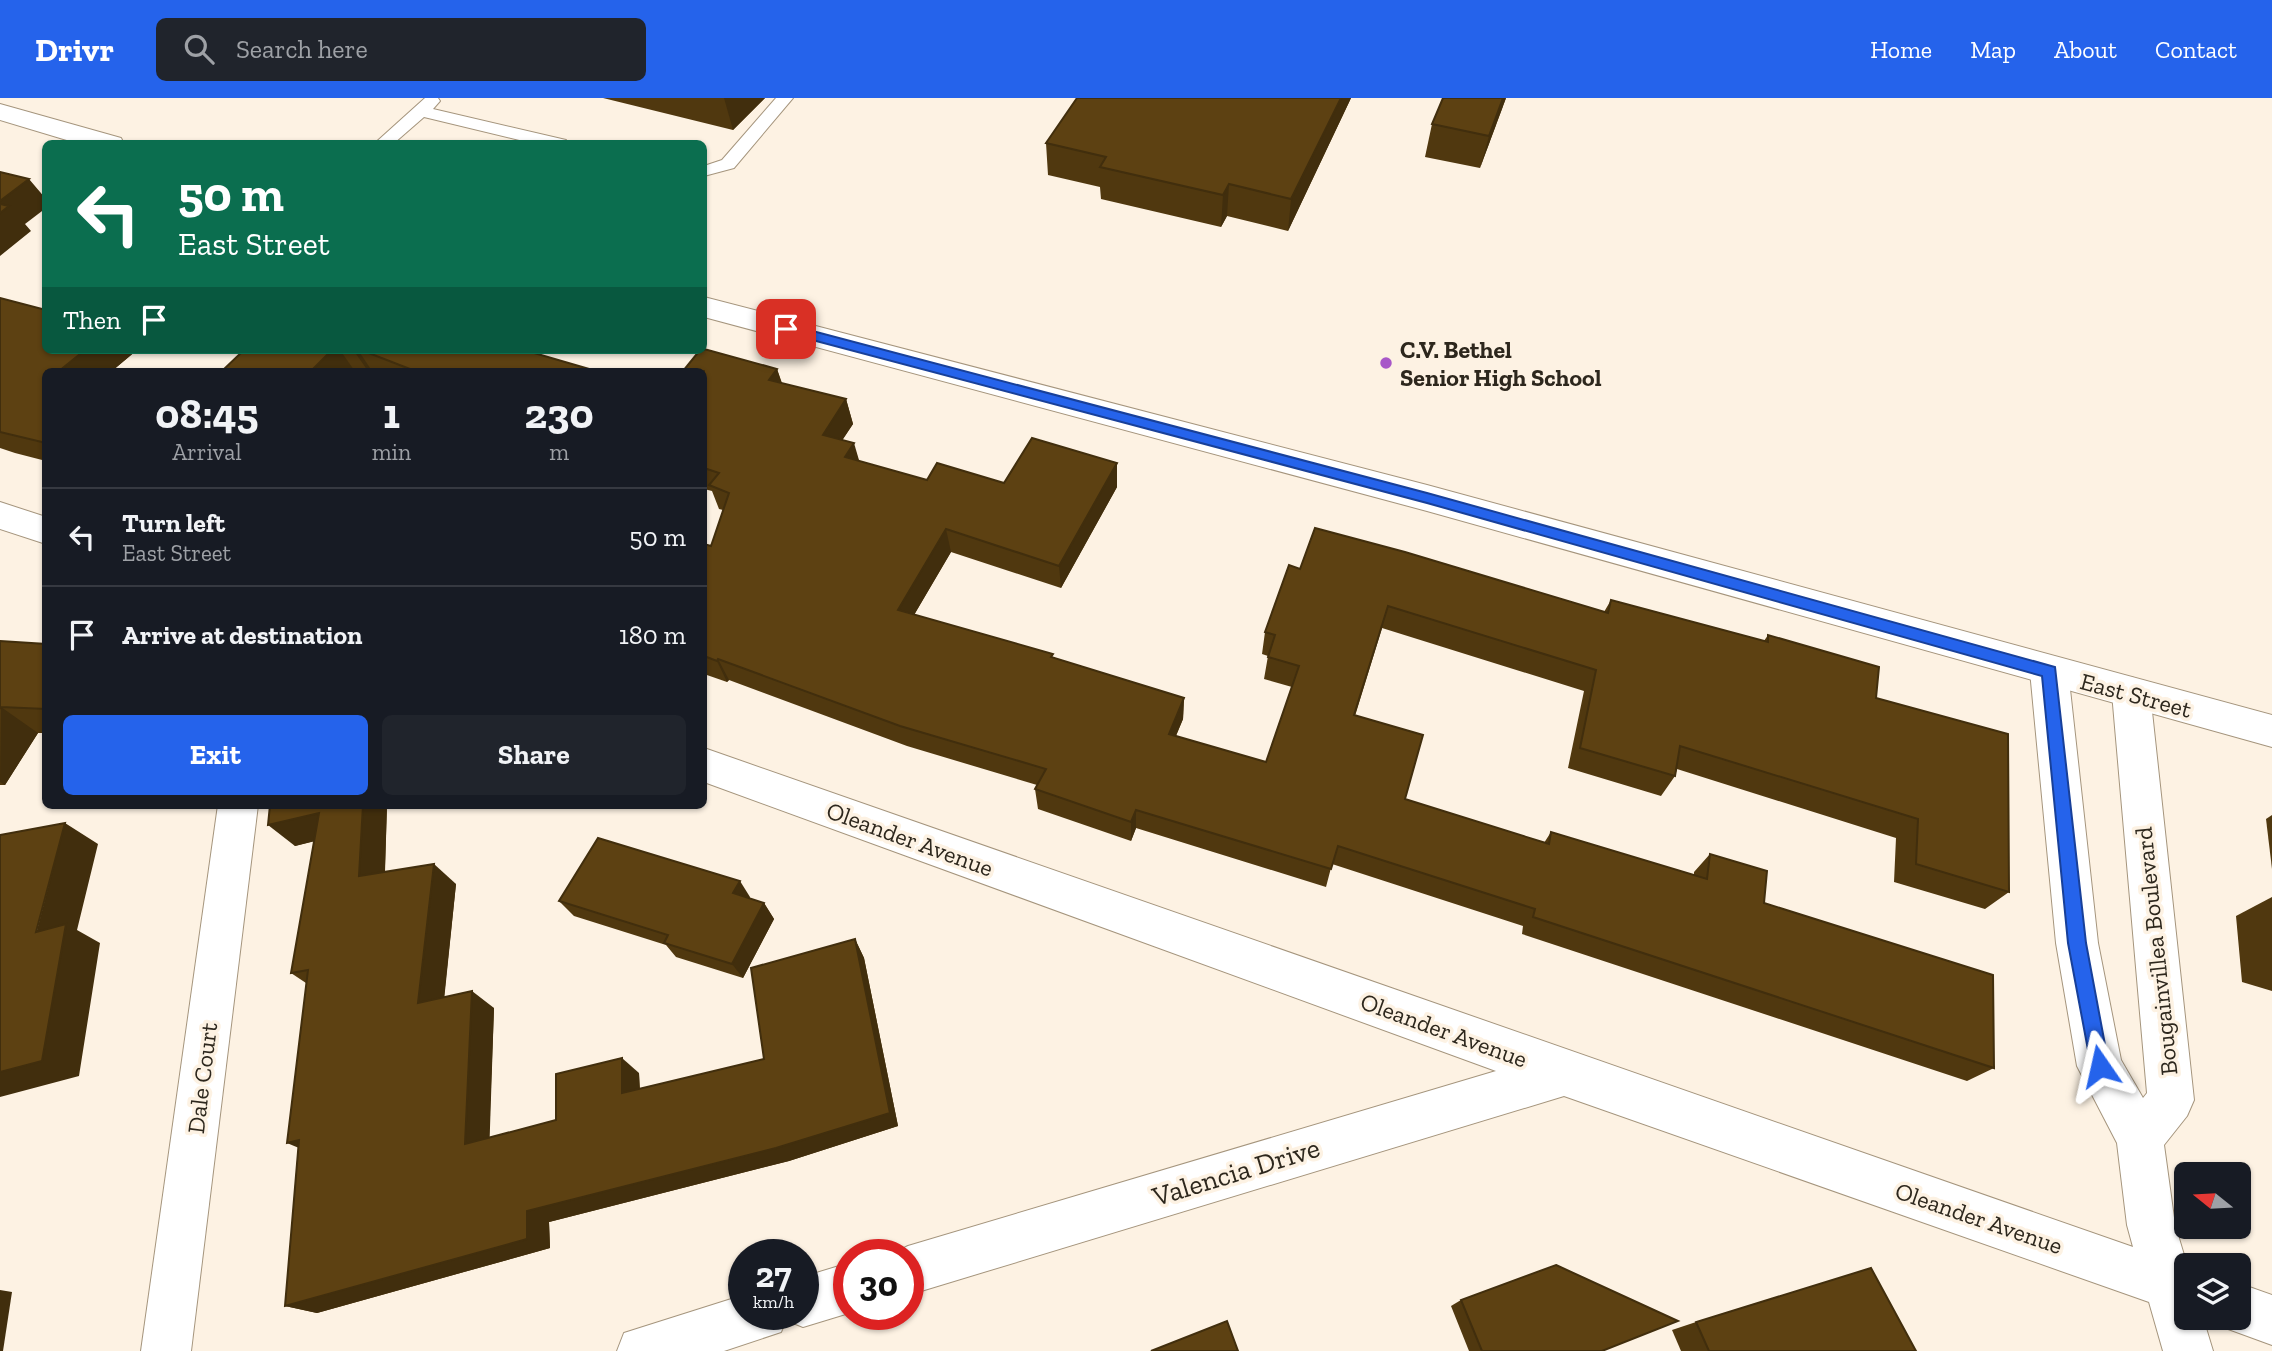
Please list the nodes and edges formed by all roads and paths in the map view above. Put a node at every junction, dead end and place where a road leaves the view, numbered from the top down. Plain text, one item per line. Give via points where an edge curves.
1 (435, 98) edge
2 (785, 98) edge
3 (421, 111) junction
4 (0, 113) edge
5 (97, 140) edge
6 (387, 140) edge
7 (543, 140) edge
8 (707, 171) edge
9 (707, 308) edge
10 (0, 515) edge
11 (42, 530) edge
12 (2049, 671) junction
13 (2132, 693) junction
14 (2272, 731) edge
15 (707, 766) edge
16 (237, 809) edge
17 (1564, 1073) junction
18 (2140, 1138) junction
19 (924, 1265) edge
20 (2174, 1280) edge
21 (2174, 1286) edge
22 (2251, 1313) edge
23 (2272, 1320) edge
24 (728, 1325) edge
25 (2184, 1330) edge
26 (166, 1351) edge
27 (642, 1351) edge
28 (2188, 1351) edge

1 - 3 lane
2 - 8 lane via 728,164
3 - 6 lane
3 - 7 lane
4 - 5 street
9 - 12 street, East Street via 1427,498
10 - 11 street
12 - 13 street, East Street
12 - 18 street via 2077,943 2100,1066
13 - 14 street, East Street
13 - 18 street, Bougainvillea Boulevard via 2171,1100
15 - 17 street, Oleander Avenue
16 - 26 street, Dale Court
17 - 19 street, Valencia Drive
17 - 21 street, Oleander Avenue
18 - 20 street via 2151,1225
22 - 23 street
24 - 27 street
25 - 28 street

